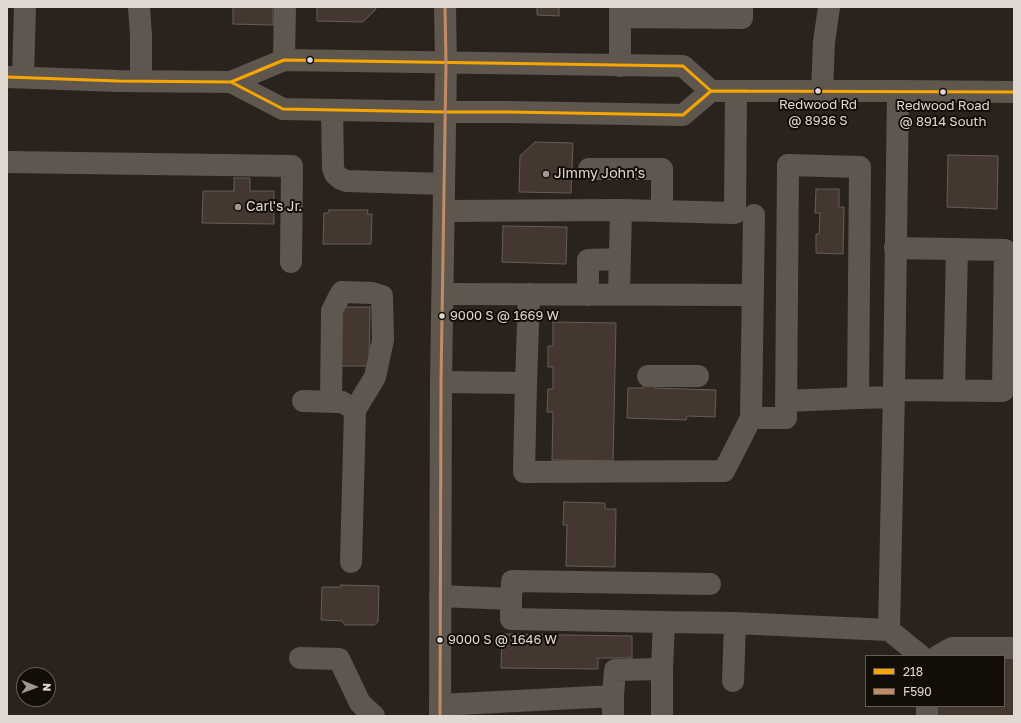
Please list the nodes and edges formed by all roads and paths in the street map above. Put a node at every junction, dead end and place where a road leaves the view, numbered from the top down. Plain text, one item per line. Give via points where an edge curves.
1 (25, 7) edge
2 (139, 7) edge
3 (286, 7) edge
4 (445, 7) edge
5 (742, 7) edge
6 (829, 7) edge
7 (620, 12) edge
8 (670, 12) edge
9 (284, 60) junction
10 (446, 63) junction
11 (620, 66) junction
12 (15, 77) edge
13 (140, 81) junction
14 (231, 82) junction
15 (711, 91) junction
16 (736, 91) junction
17 (822, 91) junction
18 (898, 91) junction
19 (1014, 92) edge
20 (332, 110) junction
21 (445, 112) junction
22 (7, 162) edge
23 (589, 169) dead end
24 (444, 184) junction
25 (621, 210) junction
26 (662, 210) junction
27 (444, 212) junction
28 (745, 214) junction
29 (788, 216) junction
30 (895, 248) junction
31 (957, 249) junction
32 (620, 259) junction
33 (292, 262) dead end
34 (443, 294) junction
35 (529, 294) junction
36 (588, 295) junction
37 (619, 295) junction
38 (753, 295) junction
39 (648, 376) dead end
40 (698, 376) dead end
41 (441, 382) junction
42 (526, 383) junction
43 (954, 390) junction
44 (894, 393) junction
45 (858, 398) junction
46 (303, 401) dead end
47 (786, 401) junction
48 (331, 402) junction
49 (355, 410) junction
50 (751, 418) junction
51 (351, 562) dead end
52 (710, 584) dead end
53 (440, 596) junction
54 (511, 599) junction
55 (664, 622) junction
56 (735, 624) junction
57 (889, 630) junction
58 (1014, 648) edge
59 (920, 655) edge
60 (940, 655) edge
61 (300, 658) dead end
62 (662, 669) junction
63 (733, 681) dead end
64 (613, 706) edge
65 (440, 710) edge
66 (374, 716) edge
67 (662, 716) edge

1 - 12 lane
2 - 13 lane
3 - 9 lane
4 - 10 main road
5 - 8 lane via 742,18
6 - 17 lane via 824,42
7 - 8 lane
7 - 11 lane
9 - 10 main road
9 - 14 main road
10 - 11 main road
10 - 21 main road
11 - 15 main road via 683,66
12 - 13 main road
13 - 14 main road
14 - 20 main road via 283,109
15 - 16 main road
15 - 21 main road via 683,115
16 - 17 main road
16 - 28 lane
17 - 18 main road
18 - 19 main road
18 - 30 lane
20 - 21 main road
20 - 24 lane via 333,168 341,179
21 - 24 main road
22 - 33 lane via 292,166
23 - 26 lane via 662,169
24 - 27 main road
25 - 26 lane
25 - 27 lane
25 - 32 lane
26 - 28 lane
27 - 34 main road
28 - 29 lane
28 - 38 lane
29 - 45 lane via 788,165 860,166
29 - 47 lane
30 - 31 lane
30 - 44 lane
31 - 43 lane
31 - 43 lane via 1004,250 1003,391
32 - 36 lane via 588,260
32 - 37 lane
34 - 35 lane
34 - 41 main road
35 - 36 lane
35 - 42 lane
36 - 37 lane
37 - 38 lane
38 - 50 lane
39 - 40 lane
41 - 42 lane
41 - 53 main road
42 - 50 lane via 524,472 724,471
43 - 44 lane
44 - 45 lane
44 - 57 lane
45 - 47 lane
46 - 48 lane
47 - 50 lane via 786,418
48 - 49 lane via 342,402
48 - 49 lane via 332,310 342,292 382,296 382,340 375,376
49 - 51 lane
52 - 54 lane via 512,581
53 - 54 lane
53 - 65 main road
54 - 55 lane via 511,619
55 - 56 lane
55 - 62 lane
56 - 57 lane
56 - 63 lane
57 - 59 lane
58 - 60 lane via 952,648
61 - 66 lane via 339,659 360,703
62 - 64 lane via 615,670
62 - 67 lane
64 - 65 lane

